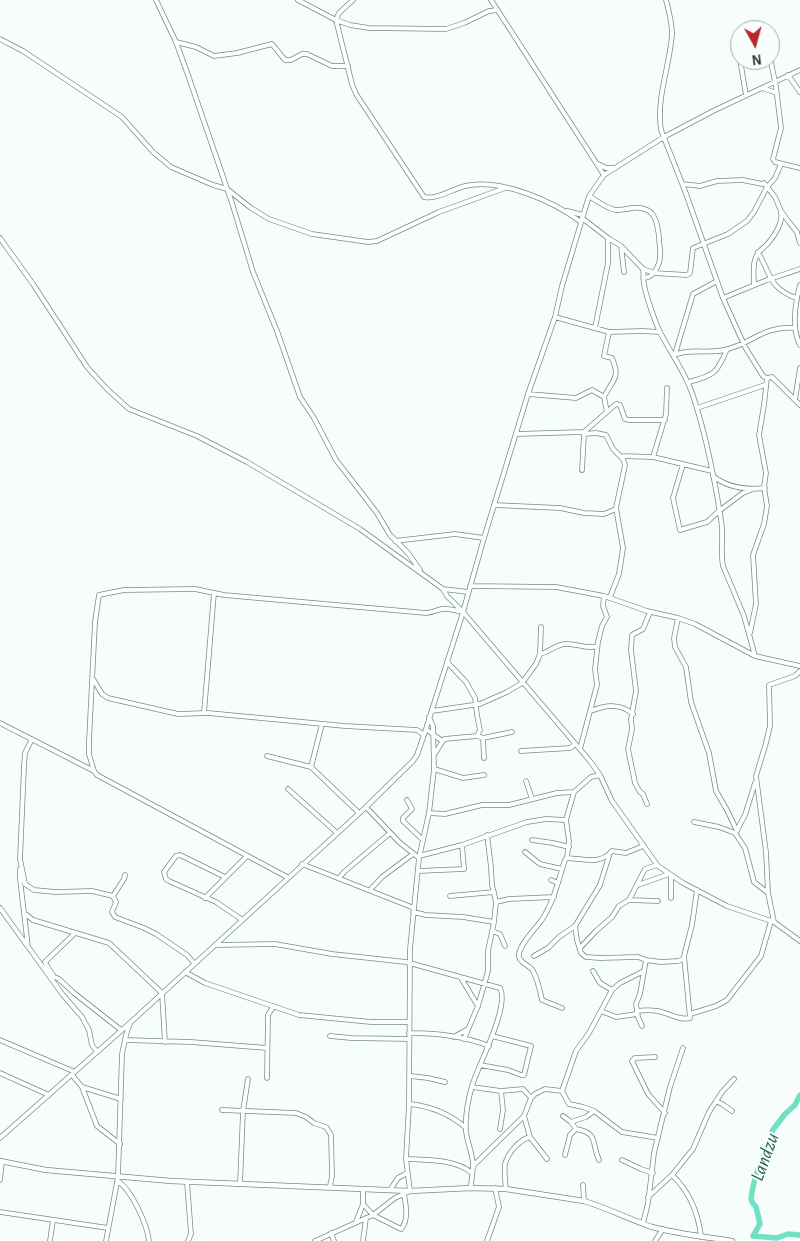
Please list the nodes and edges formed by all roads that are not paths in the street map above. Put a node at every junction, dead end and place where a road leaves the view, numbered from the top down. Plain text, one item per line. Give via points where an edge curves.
1 (156, 0) edge
2 (298, 0) edge
3 (353, 0) edge
4 (491, 0) edge
5 (666, 0) edge
6 (498, 10) junction
7 (336, 20) junction
8 (0, 39) edge
9 (176, 42) junction
10 (348, 66) junction
11 (742, 70) edge
12 (773, 70) edge
13 (800, 70) edge
14 (788, 75) junction
15 (775, 82) junction
16 (762, 88) junction
17 (800, 92) edge
18 (777, 93) junction
19 (746, 95) junction
20 (664, 137) junction
21 (596, 162) junction
22 (781, 164) junction
23 (617, 168) junction
24 (800, 168) edge
25 (604, 175) junction
26 (683, 184) junction
27 (767, 187) junction
28 (505, 188) junction
29 (227, 189) junction
30 (589, 196) junction
31 (781, 211) junction
32 (582, 219) junction
33 (0, 238) edge
34 (608, 238) junction
35 (800, 243) edge
36 (703, 244) junction
37 (621, 246) junction
38 (758, 252) junction
39 (644, 269) junction
40 (800, 269) edge
41 (624, 272) dead end
42 (654, 273) junction
43 (643, 278) junction
44 (771, 279) junction
45 (716, 281) junction
46 (754, 284) junction
47 (800, 285) edge
48 (723, 298) junction
49 (796, 298) junction
50 (798, 316) edge
51 (555, 317) junction
52 (595, 328) junction
53 (794, 328) junction
54 (609, 332) junction
55 (660, 332) junction
56 (743, 344) junction
57 (800, 345) edge
58 (727, 350) junction
59 (674, 355) junction
60 (800, 368) edge
61 (767, 378) junction
62 (689, 382) junction
63 (765, 385) junction
64 (667, 388) dead end
65 (528, 394) junction
66 (604, 397) junction
67 (795, 400) junction
68 (800, 405) edge
69 (697, 408) junction
70 (607, 412) junction
71 (665, 420) junction
72 (584, 433) junction
73 (516, 434) junction
74 (620, 456) junction
75 (653, 457) junction
76 (683, 464) junction
77 (582, 470) dead end
78 (712, 471) junction
79 (713, 476) junction
80 (764, 488) junction
81 (753, 489) junction
82 (494, 505) junction
83 (616, 509) junction
84 (720, 511) junction
85 (484, 538) junction
86 (395, 541) junction
87 (422, 572) junction
88 (470, 586) junction
89 (443, 589) junction
90 (468, 592) junction
91 (214, 593) junction
92 (604, 596) junction
93 (610, 598) junction
94 (463, 612) junction
95 (650, 612) junction
96 (678, 618) junction
97 (542, 627) dead end
98 (750, 634) junction
99 (597, 646) junction
100 (540, 654) junction
101 (755, 656) junction
102 (447, 662) junction
103 (800, 666) edge
104 (800, 671) edge
105 (92, 677) junction
106 (522, 683) junction
107 (476, 705) junction
108 (432, 711) junction
109 (590, 711) junction
110 (204, 713) junction
111 (633, 714) junction
112 (430, 717) junction
113 (0, 723) edge
114 (322, 724) junction
115 (426, 729) junction
116 (512, 732) dead end
117 (434, 734) junction
118 (424, 735) junction
119 (478, 736) junction
120 (483, 738) junction
121 (32, 739) junction
122 (442, 741) junction
123 (574, 743) junction
124 (580, 749) junction
125 (521, 751) dead end
126 (434, 755) junction
127 (267, 756) dead end
128 (484, 758) dead end
129 (311, 767) junction
130 (434, 769) junction
131 (94, 771) junction
132 (484, 775) dead end
133 (600, 775) junction
134 (526, 781) dead end
135 (756, 782) junction
136 (288, 789) dead end
137 (574, 792) junction
138 (532, 799) junction
139 (407, 800) dead end
140 (647, 804) dead end
141 (366, 807) junction
142 (358, 812) junction
143 (429, 814) junction
144 (566, 820) junction
145 (694, 822) dead end
146 (336, 832) junction
147 (736, 832) junction
148 (390, 833) junction
149 (487, 835) junction
150 (423, 840) junction
151 (532, 840) dead end
152 (462, 845) junction
153 (643, 846) junction
154 (568, 847) junction
155 (525, 852) dead end
156 (413, 854) junction
157 (247, 856) junction
158 (609, 856) junction
159 (419, 857) junction
160 (567, 858) junction
161 (20, 859) junction
162 (302, 864) junction
163 (657, 865) junction
164 (562, 868) junction
165 (418, 871) junction
166 (670, 874) junction
167 (125, 875) dead end
168 (225, 877) junction
169 (287, 877) junction
170 (339, 878) junction
171 (551, 880) dead end
172 (558, 883) junction
173 (638, 885) junction
174 (370, 890) junction
175 (696, 890) junction
176 (494, 892) junction
177 (768, 893) junction
178 (113, 896) junction
179 (450, 896) dead end
180 (205, 898) junction
181 (554, 898) junction
182 (670, 898) dead end
183 (629, 900) junction
184 (658, 901) dead end
185 (496, 902) junction
186 (0, 908) edge
187 (413, 910) junction
188 (24, 913) junction
189 (241, 919) junction
190 (773, 921) junction
191 (494, 922) junction
192 (575, 926) junction
193 (492, 932) junction
194 (75, 933) junction
195 (800, 941) edge
196 (214, 945) junction
197 (506, 946) dead end
198 (28, 947) junction
199 (580, 948) junction
200 (534, 956) dead end
201 (684, 959) junction
202 (646, 960) junction
203 (410, 962) junction
204 (194, 964) junction
205 (644, 970) junction
206 (593, 971) dead end
207 (185, 972) junction
208 (48, 974) junction
209 (53, 975) junction
210 (461, 977) junction
211 (484, 983) junction
212 (612, 990) junction
213 (162, 992) junction
214 (478, 1006) junction
215 (273, 1007) junction
216 (562, 1008) dead end
217 (601, 1011) junction
218 (637, 1013) junction
219 (690, 1014) junction
220 (131, 1022) junction
221 (409, 1022) junction
222 (642, 1026) dead end
223 (468, 1029) junction
224 (121, 1030) junction
225 (409, 1033) junction
226 (330, 1036) dead end
227 (492, 1036) junction
228 (453, 1037) junction
229 (409, 1039) junction
230 (464, 1039) junction
231 (0, 1040) edge
232 (125, 1040) junction
233 (165, 1042) junction
234 (489, 1046) junction
235 (267, 1048) junction
236 (683, 1048) dead end
237 (96, 1052) junction
238 (656, 1057) dead end
239 (480, 1065) junction
240 (0, 1073) edge
241 (73, 1073) junction
242 (410, 1076) junction
243 (267, 1078) dead end
244 (248, 1079) dead end
245 (734, 1079) dead end
246 (445, 1082) dead end
247 (82, 1087) junction
248 (472, 1087) junction
249 (562, 1091) junction
250 (501, 1092) junction
251 (49, 1095) junction
252 (532, 1098) junction
253 (121, 1099) junction
254 (716, 1101) junction
255 (409, 1104) junction
256 (222, 1110) dead end
257 (243, 1111) junction
258 (594, 1111) junction
259 (732, 1112) dead end
260 (665, 1113) junction
261 (524, 1116) junction
262 (563, 1116) dead end
263 (571, 1122) junction
264 (466, 1128) junction
265 (500, 1129) dead end
266 (576, 1129) junction
267 (530, 1137) junction
268 (0, 1138) edge
269 (658, 1138) junction
270 (120, 1144) junction
271 (565, 1155) dead end
272 (547, 1159) dead end
273 (406, 1160) junction
274 (599, 1160) dead end
275 (622, 1160) dead end
276 (1, 1161) edge
277 (473, 1166) junction
278 (407, 1173) junction
279 (472, 1173) junction
280 (652, 1173) junction
281 (672, 1175) junction
282 (118, 1179) junction
283 (0, 1180) edge
284 (187, 1182) junction
285 (240, 1184) junction
286 (583, 1185) dead end
287 (330, 1186) junction
288 (471, 1188) junction
289 (495, 1188) junction
290 (363, 1189) junction
291 (506, 1189) junction
292 (390, 1190) junction
293 (410, 1191) junction
294 (404, 1194) junction
295 (648, 1197) junction
296 (584, 1201) junction
297 (363, 1204) junction
298 (0, 1212) edge
299 (373, 1215) junction
300 (366, 1218) junction
301 (53, 1220) junction
302 (356, 1222) junction
303 (643, 1223) junction
304 (108, 1228) junction
305 (663, 1229) junction
306 (331, 1233) junction
307 (701, 1236) junction
308 (50, 1241) edge
309 (106, 1241) edge
310 (149, 1241) edge
311 (188, 1241) edge
312 (315, 1241) edge
313 (334, 1241) edge
314 (363, 1241) edge
315 (488, 1241) edge
316 (655, 1241) edge
317 (732, 1241) edge

1 - 9 street
2 - 7 street
3 - 7 street
4 - 6 street
5 - 20 street via 672,34 663,81 660,122
6 - 7 street via 435,30 369,28
6 - 21 street
7 - 10 street
8 - 29 street via 122,117 168,165
9 - 10 street via 214,56 272,44 285,60 307,54 332,66
9 - 29 street
10 - 28 street via 356,94 424,197 474,185
11 - 19 street
12 - 15 street
13 - 14 street
14 - 15 street
14 - 17 street
15 - 16 street
15 - 18 street
16 - 18 street
16 - 19 street
18 - 22 street via 781,133 773,159
19 - 20 street
20 - 23 street
20 - 26 street
21 - 23 street via 606,168
21 - 25 street
22 - 24 street
22 - 27 street
23 - 25 street
25 - 30 street
26 - 27 street via 700,186 717,181 742,180 764,183
26 - 36 street
27 - 31 street
27 - 36 street via 747,221 728,234
28 - 29 street via 439,212 380,240 368,242 312,234 284,224 260,214
28 - 32 street via 546,200
29 - 86 street via 253,272 300,397 336,460
30 - 32 street
30 - 42 street via 610,208 638,208 653,214 658,224 661,256
31 - 35 street via 797,232
31 - 38 street via 776,231
32 - 34 street
32 - 51 street
33 - 87 street via 88,367 124,404 198,436 247,462 333,512
34 - 37 street
34 - 52 street via 608,263
36 - 42 street via 693,249 689,275
36 - 45 street
37 - 39 street
37 - 41 street
38 - 44 street
38 - 46 street via 754,262
39 - 42 street
39 - 43 street
40 - 44 street
42 - 43 street
43 - 55 street
44 - 46 street
44 - 49 street via 779,289
45 - 48 street
45 - 59 street via 693,294
46 - 48 street
47 - 49 street
48 - 56 street
49 - 50 street
50 - 53 street
51 - 52 street
51 - 65 street
52 - 54 street
53 - 56 street via 771,330
53 - 57 street
54 - 55 street
54 - 66 street via 604,356 612,358 616,373 614,384
55 - 59 street
56 - 58 street
56 - 61 street
58 - 59 street
58 - 62 street via 711,376
59 - 62 street
60 - 67 street
61 - 63 street
61 - 67 street via 772,377
62 - 69 street
63 - 69 street
63 - 80 street via 759,435 766,473
64 - 71 street
65 - 66 street via 576,398 592,390
65 - 73 street
66 - 70 street
67 - 68 street
69 - 78 street
70 - 71 street via 616,404 620,405 625,419
70 - 72 street
71 - 75 street
72 - 73 street
72 - 74 street via 604,433
72 - 77 street
73 - 82 street
74 - 75 street
74 - 83 street via 626,468
75 - 76 street
76 - 78 street
76 - 84 street via 673,498 680,530 707,522
78 - 79 street
79 - 81 street via 730,486
79 - 84 street
80 - 81 street
80 - 98 street via 767,506 753,555 756,604
81 - 84 street
82 - 83 street via 604,514
82 - 85 street
83 - 93 street via 623,548 619,574
84 - 98 street via 723,566
85 - 86 street via 455,534
85 - 88 street
86 - 87 street
87 - 89 street
88 - 90 street
88 - 92 street via 556,587
89 - 90 street
89 - 94 street
90 - 94 street
91 - 94 street via 368,609 434,613 448,609
91 - 105 street via 195,589 124,590 98,596
91 - 110 street
92 - 93 street
92 - 99 street via 607,617
93 - 95 street
94 - 102 street
94 - 106 street
95 - 96 street
95 - 111 street via 643,629 632,635 636,691
96 - 101 street
96 - 147 street via 675,647 686,667 690,702 708,753 716,791
97 - 100 street
98 - 101 street
99 - 100 street via 561,644
99 - 109 street via 597,685
100 - 106 street
101 - 103 street
102 - 107 street via 471,689
102 - 108 street
104 - 135 street via 769,685 770,726
105 - 110 street via 108,698 178,714
105 - 131 street via 89,749
106 - 107 street
106 - 123 street
107 - 108 street
107 - 119 street
108 - 112 street
109 - 111 street via 612,705
109 - 124 street
110 - 114 street
111 - 140 street via 628,749 635,783
112 - 115 street
112 - 117 street
113 - 121 street
114 - 118 street via 417,730
114 - 129 street
115 - 117 street
115 - 118 street
116 - 120 street
117 - 122 street
117 - 126 street
118 - 141 street via 413,761
119 - 120 street
119 - 122 street
120 - 128 street
121 - 131 street
121 - 161 street via 25,753
122 - 126 street
123 - 124 street
123 - 125 street via 570,748
124 - 133 street
126 - 130 street
127 - 129 street
129 - 142 street
130 - 132 street via 463,778
130 - 143 street
131 - 157 street
133 - 137 street via 587,780
133 - 153 street via 612,801
134 - 138 street
135 - 147 street
135 - 177 street
136 - 146 street
137 - 138 street
137 - 144 street
138 - 143 street via 509,805
139 - 150 street via 412,809 402,820
141 - 142 street
141 - 148 street
142 - 146 street
143 - 150 street
144 - 149 street via 527,822
144 - 154 street
145 - 147 street
146 - 162 street
147 - 177 street via 745,848 754,882
148 - 156 street
148 - 170 street
149 - 152 street
149 - 176 street
150 - 159 street
151 - 154 street
152 - 159 street
152 - 165 street via 464,869
153 - 158 street via 626,853 612,851
153 - 163 street
154 - 160 street
155 - 164 street via 540,864
156 - 159 street
156 - 174 street
157 - 168 street
157 - 169 street
158 - 160 street via 599,860
158 - 192 street via 600,884
159 - 165 street
160 - 164 street
161 - 178 street via 25,884 34,890 92,891
161 - 188 street
162 - 169 street
162 - 170 street
163 - 166 street
163 - 173 street via 645,869
164 - 172 street
165 - 187 street
166 - 173 street
166 - 175 street
166 - 182 street
167 - 178 street
168 - 180 street
168 - 180 street via 176,856 164,872 166,879
169 - 189 street
170 - 174 street
171 - 172 street
172 - 181 street
173 - 183 street
174 - 187 street
175 - 190 street via 727,906
175 - 201 street
176 - 179 street
176 - 185 street
177 - 190 street
178 - 204 street via 116,902 112,912 115,917 156,934
180 - 189 street
181 - 185 street
181 - 216 street via 526,939 519,956 534,971 542,1000
183 - 184 street
183 - 199 street via 619,906
185 - 191 street
186 - 198 street
187 - 191 street via 426,916
187 - 203 street
188 - 194 street via 33,920
188 - 198 street
189 - 196 street
190 - 195 street
190 - 219 street via 761,956 727,1000
191 - 193 street
192 - 199 street
192 - 200 street
193 - 197 street via 500,934
193 - 211 street
194 - 209 street via 46,962
194 - 213 street via 112,945
196 - 203 street via 275,944
196 - 204 street
198 - 208 street
199 - 202 street via 583,956 590,958 638,957
201 - 202 street via 670,962
201 - 219 street
202 - 205 street
203 - 210 street
203 - 221 street
204 - 207 street
205 - 212 street
205 - 218 street
206 - 212 street via 600,984
207 - 213 street
207 - 215 street via 205,983
208 - 209 street
208 - 237 street via 86,1023
209 - 224 street
210 - 211 street
210 - 214 street
211 - 214 street
211 - 227 street via 500,988 502,992
212 - 217 street
213 - 220 street
213 - 233 street
214 - 223 street
215 - 221 street via 301,1016
215 - 235 street via 268,1015
217 - 218 street via 616,1017
217 - 249 street via 576,1051
218 - 219 street via 659,1011 688,1019
218 - 222 street
220 - 224 street
220 - 232 street
221 - 225 street
223 - 228 street
223 - 230 street
224 - 237 street
225 - 228 street
225 - 229 street
226 - 229 street
227 - 234 street
227 - 239 street via 531,1046 524,1074 521,1076
228 - 230 street
229 - 242 street
230 - 234 street
231 - 241 street
232 - 233 street
232 - 253 street
233 - 235 street
234 - 239 street
235 - 243 street
236 - 260 street
237 - 241 street
238 - 260 street via 634,1058 632,1061 648,1094
239 - 248 street
240 - 251 street
241 - 247 street
241 - 251 street
242 - 246 street
242 - 255 street
244 - 257 street
245 - 254 street
247 - 253 street
247 - 270 street via 97,1126
248 - 250 street
248 - 264 street
249 - 252 street via 542,1090
249 - 258 street via 569,1104
250 - 252 street via 523,1089
250 - 265 street
251 - 268 street
252 - 261 street
253 - 270 street
254 - 259 street
254 - 281 street via 693,1149
255 - 264 street via 448,1115
255 - 273 street
256 - 257 street
257 - 285 street
257 - 287 street via 296,1113 326,1127 330,1135
258 - 263 street
258 - 269 street via 622,1132
260 - 269 street
261 - 267 street
261 - 277 street
262 - 263 street
263 - 266 street
264 - 277 street
266 - 271 street via 570,1135
266 - 274 street via 584,1130 593,1137
267 - 272 street
267 - 291 street via 516,1146 507,1159
269 - 280 street
270 - 282 street
273 - 278 street
273 - 279 street via 455,1164
275 - 280 street
276 - 282 main road
276 - 283 street
277 - 279 street
278 - 292 street via 398,1178
278 - 293 street
279 - 288 street
280 - 295 street
281 - 295 street
281 - 307 street via 693,1201
282 - 284 main road
282 - 304 street
282 - 310 street via 136,1206
284 - 285 main road
284 - 311 street via 192,1234
285 - 287 main road
286 - 296 street
287 - 290 main road
288 - 289 main road
288 - 293 main road
289 - 291 main road
289 - 315 street via 498,1206
290 - 292 main road
290 - 297 street
291 - 296 main road
292 - 293 main road
293 - 294 street
294 - 299 street
294 - 299 street via 407,1208 403,1229
295 - 303 street
296 - 303 main road
297 - 299 street
297 - 302 street
298 - 301 street
299 - 300 street
300 - 302 street
300 - 314 street
301 - 304 street
301 - 308 street
302 - 306 street
303 - 305 main road
304 - 309 street
305 - 307 main road
305 - 316 street
306 - 312 street
306 - 313 street
307 - 317 main road

